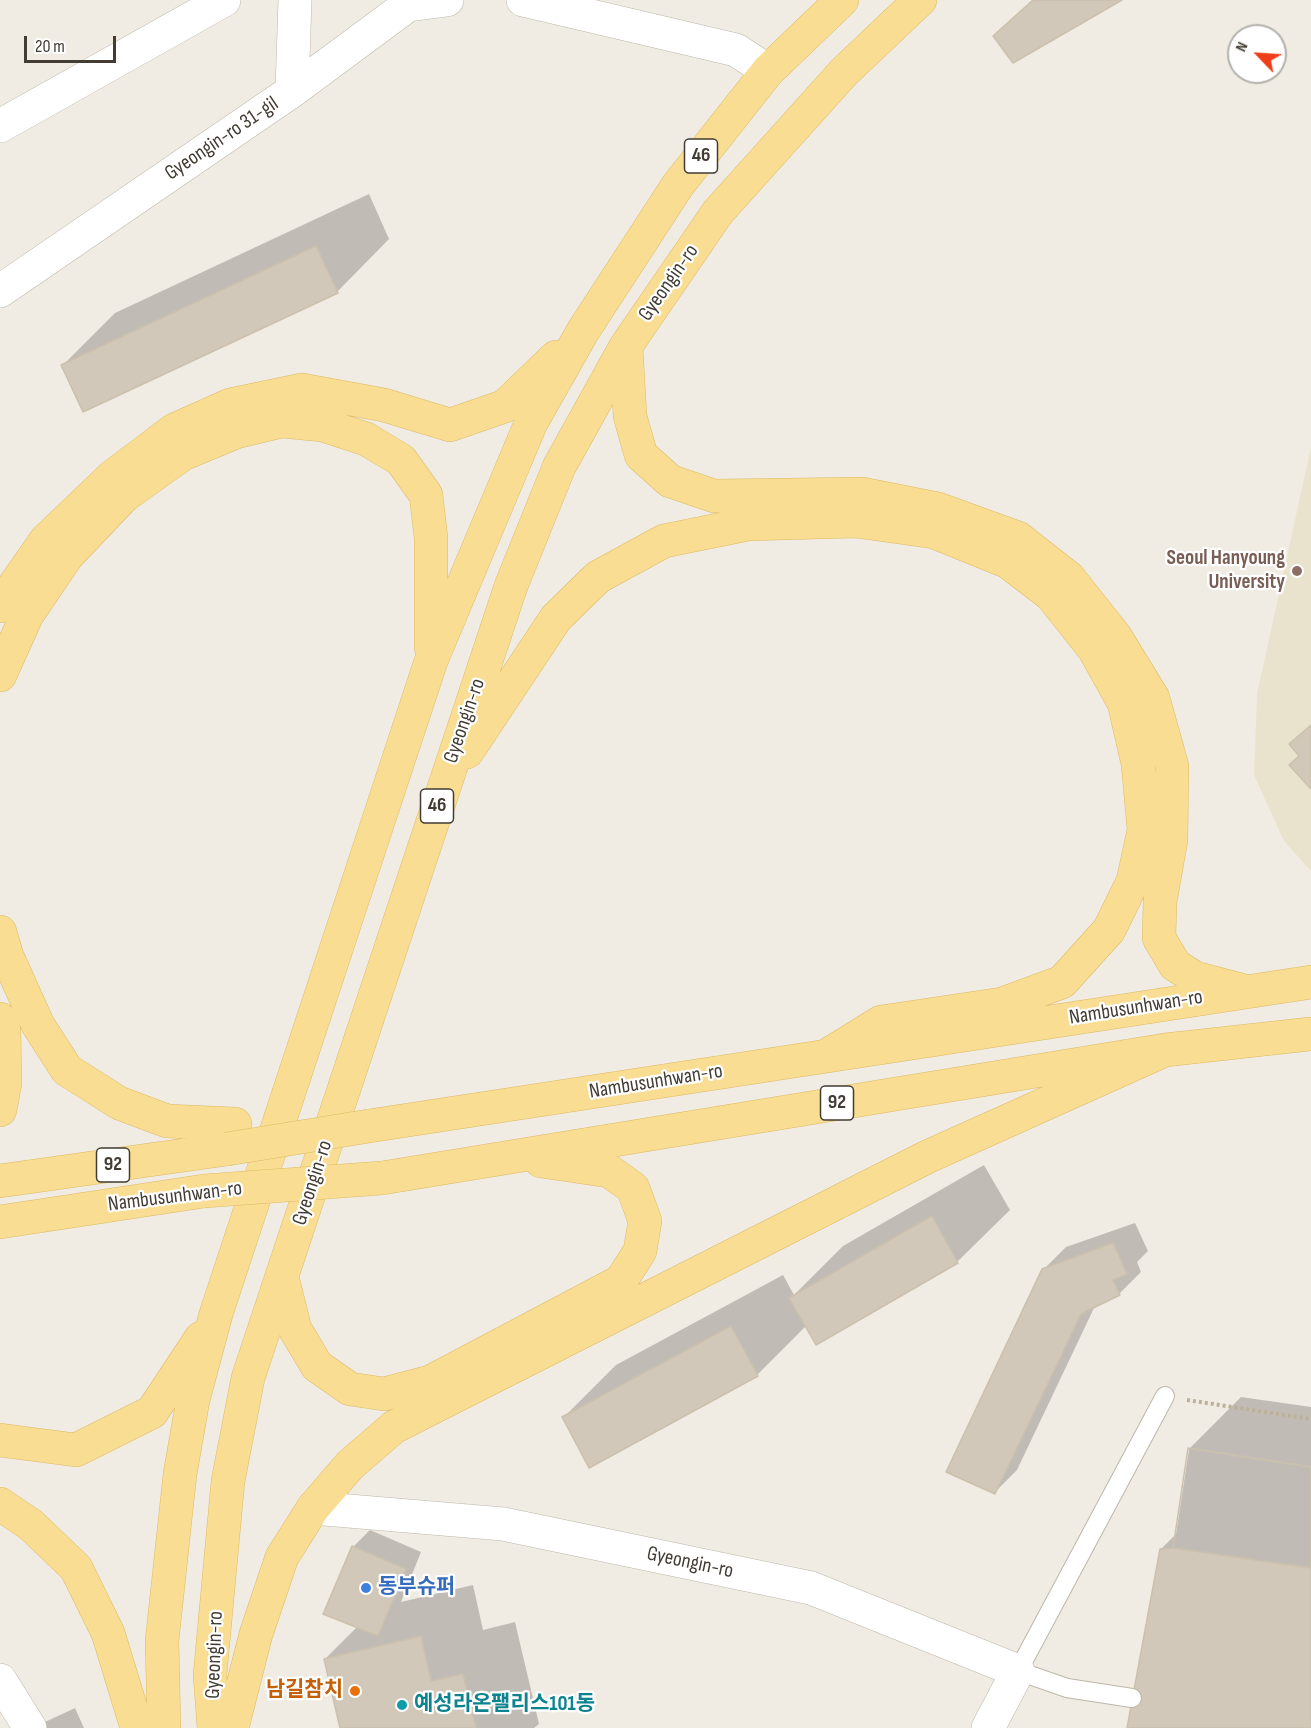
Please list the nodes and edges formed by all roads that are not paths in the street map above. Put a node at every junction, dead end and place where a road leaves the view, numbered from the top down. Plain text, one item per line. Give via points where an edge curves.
1 (224, 0) edge
2 (295, 0) edge
3 (447, 0) edge
4 (523, 0) edge
5 (842, 0) edge
6 (920, 0) edge
7 (768, 72) junction
8 (291, 91) junction
9 (0, 126) edge
10 (0, 291) edge
11 (583, 331) junction
12 (626, 346) junction
13 (0, 606) edge
14 (431, 661) junction
15 (0, 675) edge
16 (442, 788) junction
17 (0, 932) edge
18 (1311, 982) edge
19 (1245, 991) junction
20 (0, 1019) edge
21 (1311, 1034) edge
22 (1165, 1050) junction
23 (826, 1056) junction
24 (0, 1110) edge
25 (231, 1136) junction
26 (510, 1156) junction
27 (0, 1181) edge
28 (0, 1222) edge
29 (282, 1277) junction
30 (216, 1314) junction
31 (1165, 1396) road end
32 (0, 1440) edge
33 (0, 1504) edge
34 (313, 1508) junction
35 (1018, 1671) junction
36 (0, 1680) edge
37 (1132, 1698) dead end
38 (30, 1728) edge
39 (137, 1728) edge
40 (164, 1728) edge
41 (214, 1728) edge
42 (232, 1728) edge
43 (988, 1728) edge

1 - 9 street
2 - 8 street
3 - 8 street, Gyeongin-ro 31-gil via 408,5
4 - 7 street via 736,50
5 - 7 main road, 46
6 - 12 main road, Gyeongin-ro / 46 via 844,72 718,212
7 - 11 main road, 46 via 678,185
8 - 10 street, Gyeongin-ro 31-gil
11 - 13 main road via 505,406 450,425 384,405 302,390 230,405 174,430 112,477 46,540
11 - 14 main road, 46 via 531,423
12 - 16 main road, Gyeongin-ro / 46 via 559,467 511,586
12 - 19 main road via 630,416 641,455 670,481 714,496 862,494 938,509 1018,538 1069,578 1115,636 1153,698 1172,766 1171,840 1160,902 1159,938 1175,965 1195,978
14 - 15 main road via 431,538 426,495 401,460 366,439 323,425 282,421 236,432 183,454 124,496 67,556 27,615
14 - 30 main road, 46
16 - 23 main road via 556,618 598,577 664,541 748,524 856,521 934,532 1008,562 1051,595 1094,649 1124,703 1138,764 1144,830 1133,881 1109,930 1062,982 1002,1004 881,1022
16 - 29 main road, Gyeongin-ro / 46
17 - 25 main road via 38,1025 67,1070 119,1103 166,1121
18 - 19 main road, Nambusunhwan-ro / 92
19 - 23 main road, Nambusunhwan-ro / 92
20 - 24 main road via 4,1030 5,1083
21 - 22 main road, Nambusunhwan-ro / 92
22 - 26 main road, Nambusunhwan-ro / 92
22 - 34 main road via 927,1157 394,1427 350,1465
23 - 25 main road, Nambusunhwan-ro / 92, bridge via 369,1126
25 - 27 main road, Nambusunhwan-ro / 92
26 - 28 main road, Nambusunhwan-ro / 92, bridge via 382,1178 204,1191
26 - 29 main road via 609,1171 633,1188 645,1221 640,1251 621,1281 430,1382 384,1394 350,1389 318,1366 295,1329
29 - 41 main road, Gyeongin-ro / 46 via 248,1378 228,1481 210,1674
30 - 32 main road via 152,1412 76,1450
30 - 40 main road, 46 via 193,1400 180,1474 162,1641
31 - 35 lane
33 - 39 main road via 31,1525 76,1568 108,1633
34 - 35 street, Gyeongin-ro via 503,1524 811,1588
34 - 42 main road via 282,1557 256,1634
35 - 37 lane via 1067,1688
35 - 43 street
36 - 38 street

